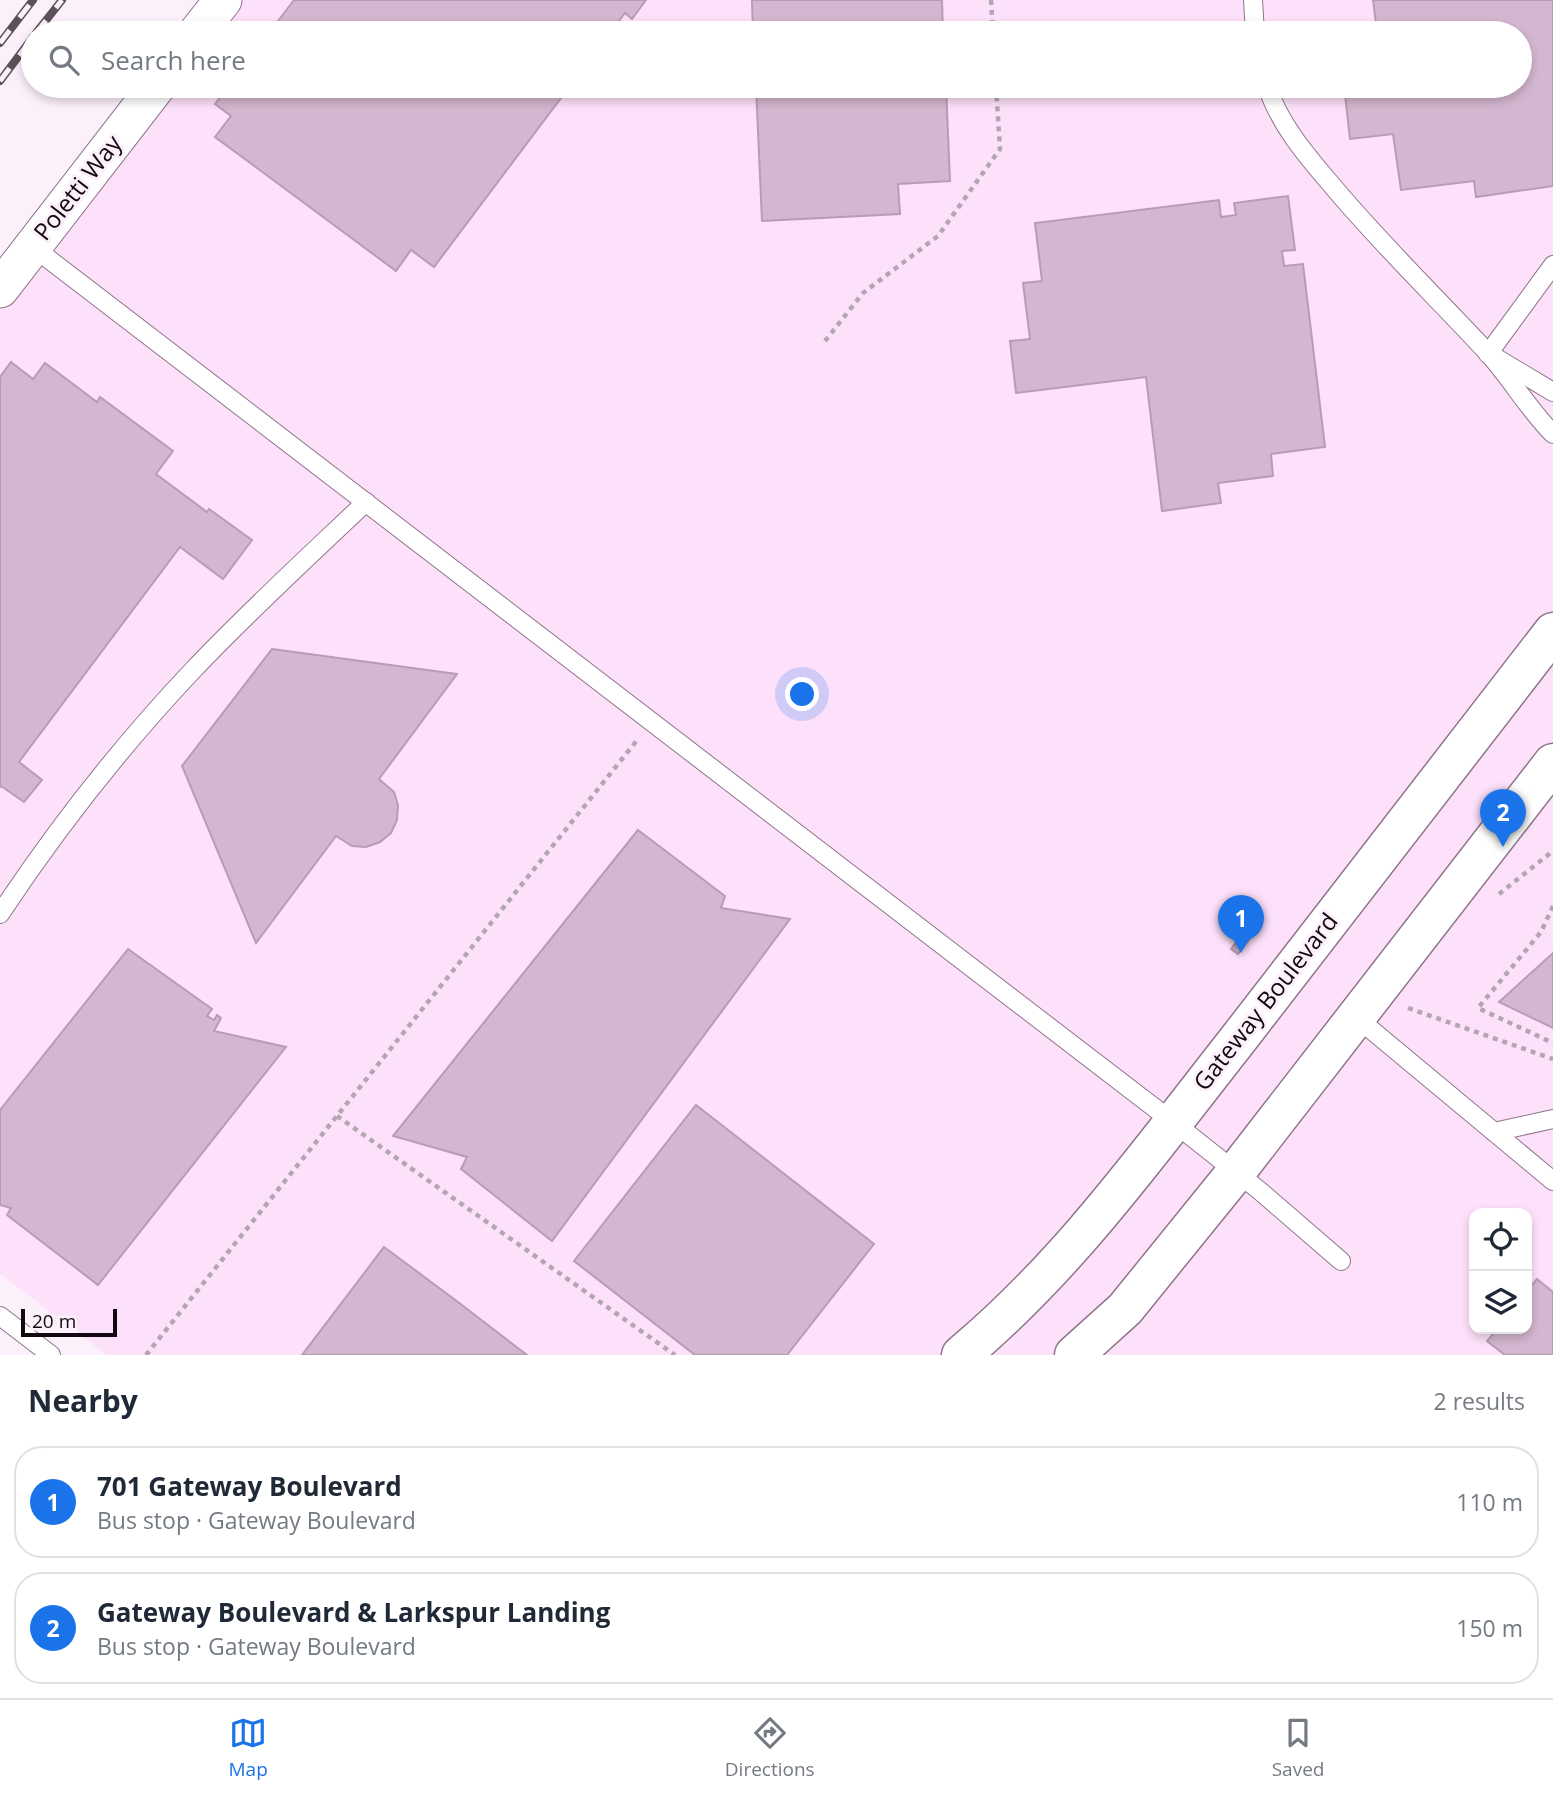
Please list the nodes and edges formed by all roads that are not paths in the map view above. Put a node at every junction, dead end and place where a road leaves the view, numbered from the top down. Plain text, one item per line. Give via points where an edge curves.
1 (223, 0) edge
2 (1253, 0) edge
3 (206, 21) edge
4 (1254, 21) edge
5 (148, 98) edge
6 (1271, 98) edge
7 (33, 247) junction
8 (1553, 265) edge
9 (0, 289) edge
10 (1489, 354) junction
11 (1553, 392) edge
12 (1553, 434) edge
13 (366, 502) junction
14 (1553, 632) edge
15 (1553, 763) edge
16 (0, 914) edge
17 (1356, 1017) junction
18 (1553, 1119) edge
19 (1173, 1122) junction
20 (1494, 1132) junction
21 (1236, 1172) junction
22 (1553, 1181) edge
23 (1340, 1261) dead end
24 (0, 1316) edge
25 (31, 1340) junction
26 (20, 1355) edge
27 (51, 1355) edge
28 (961, 1355) edge
29 (1074, 1355) edge

1 - 3 street
2 - 4 lane
5 - 7 street, Poletti Way
6 - 10 lane via 1302,150 1357,216
7 - 9 street, Poletti Way
7 - 13 lane
8 - 10 lane
10 - 11 lane
10 - 12 lane
13 - 16 lane via 186,679 63,826
13 - 19 lane
14 - 19 main road, Gateway Boulevard
15 - 17 main road
17 - 20 lane
17 - 21 main road
18 - 20 lane
19 - 21 lane
19 - 28 main road, Gateway Boulevard via 1066,1256
20 - 22 lane
21 - 23 lane
21 - 29 main road via 1125,1309
24 - 25 lane
25 - 26 lane
25 - 27 lane

